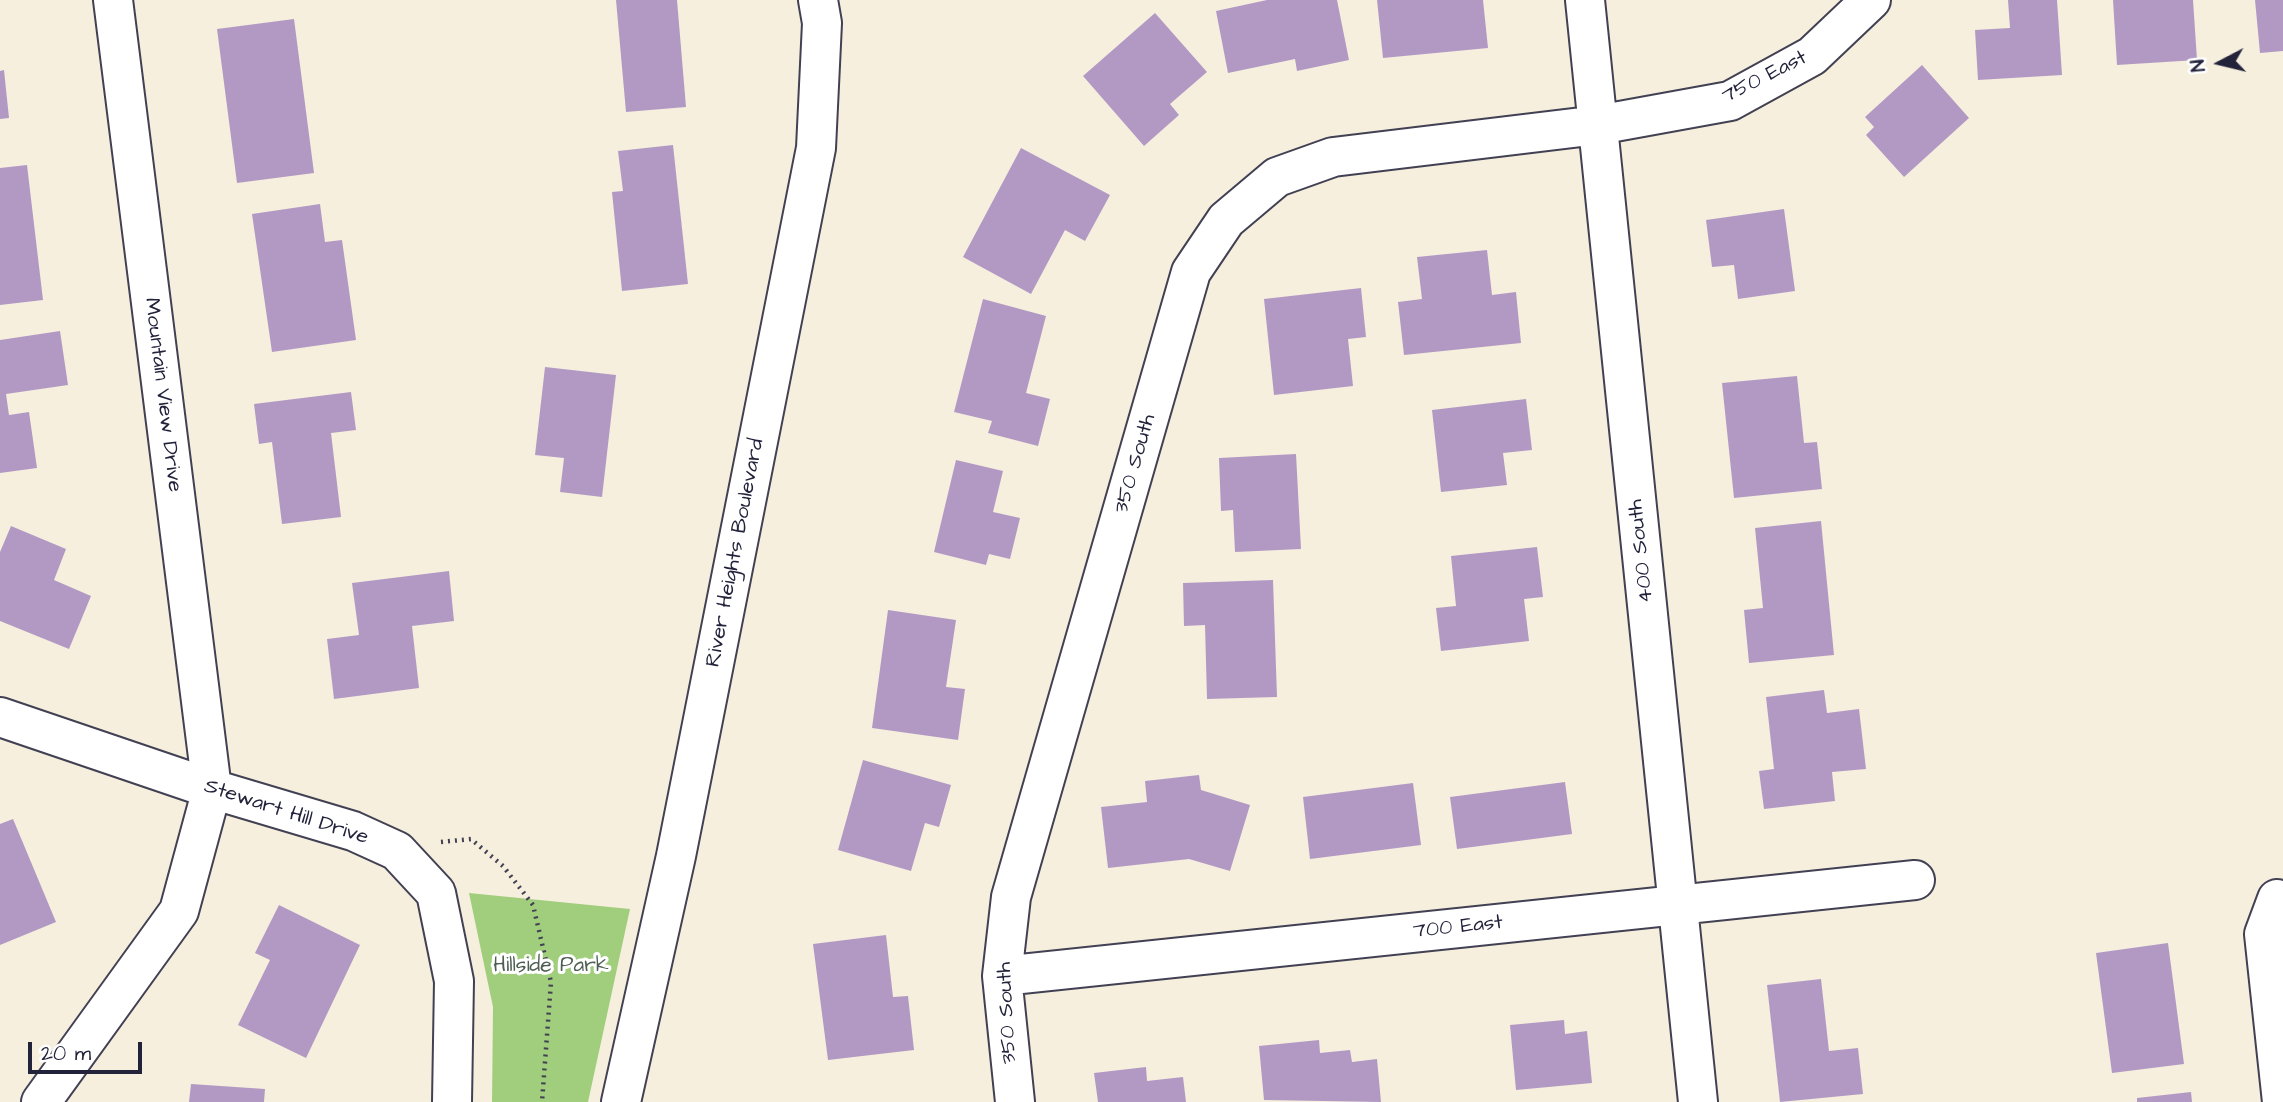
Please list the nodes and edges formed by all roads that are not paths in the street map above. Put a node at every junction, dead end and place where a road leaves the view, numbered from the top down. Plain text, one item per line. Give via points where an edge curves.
1 (113, 0) edge
2 (1586, 0) edge
3 (1871, 0) edge
4 (824, 8) edge
5 (1598, 125) junction
6 (0, 717) edge
7 (212, 789) junction
8 (1915, 880) dead end
9 (2277, 898) dead end
10 (1678, 906) junction
11 (1002, 976) junction
12 (41, 1102) edge
13 (452, 1102) edge
14 (621, 1102) edge
15 (1015, 1102) edge
16 (1698, 1102) edge
17 (2283, 1102) edge

1 - 7 street, Mountain View Drive
2 - 5 street, 400 South
3 - 5 street, 750 East via 1812,56 1730,101
4 - 14 street, River Heights Boulevard via 816,148 679,842
5 - 10 street, 400 South
5 - 11 street, 350 South via 1333,157 1277,177 1226,220 1191,272 1011,897
6 - 7 street, Stewart Hill Drive
7 - 12 street via 179,911
7 - 13 street, Stewart Hill Drive via 364,836 397,852 436,892 454,981
8 - 10 street, 700 East
9 - 17 street via 2264,934
10 - 11 street, 700 East
10 - 16 street, 400 South
11 - 15 street, 350 South

